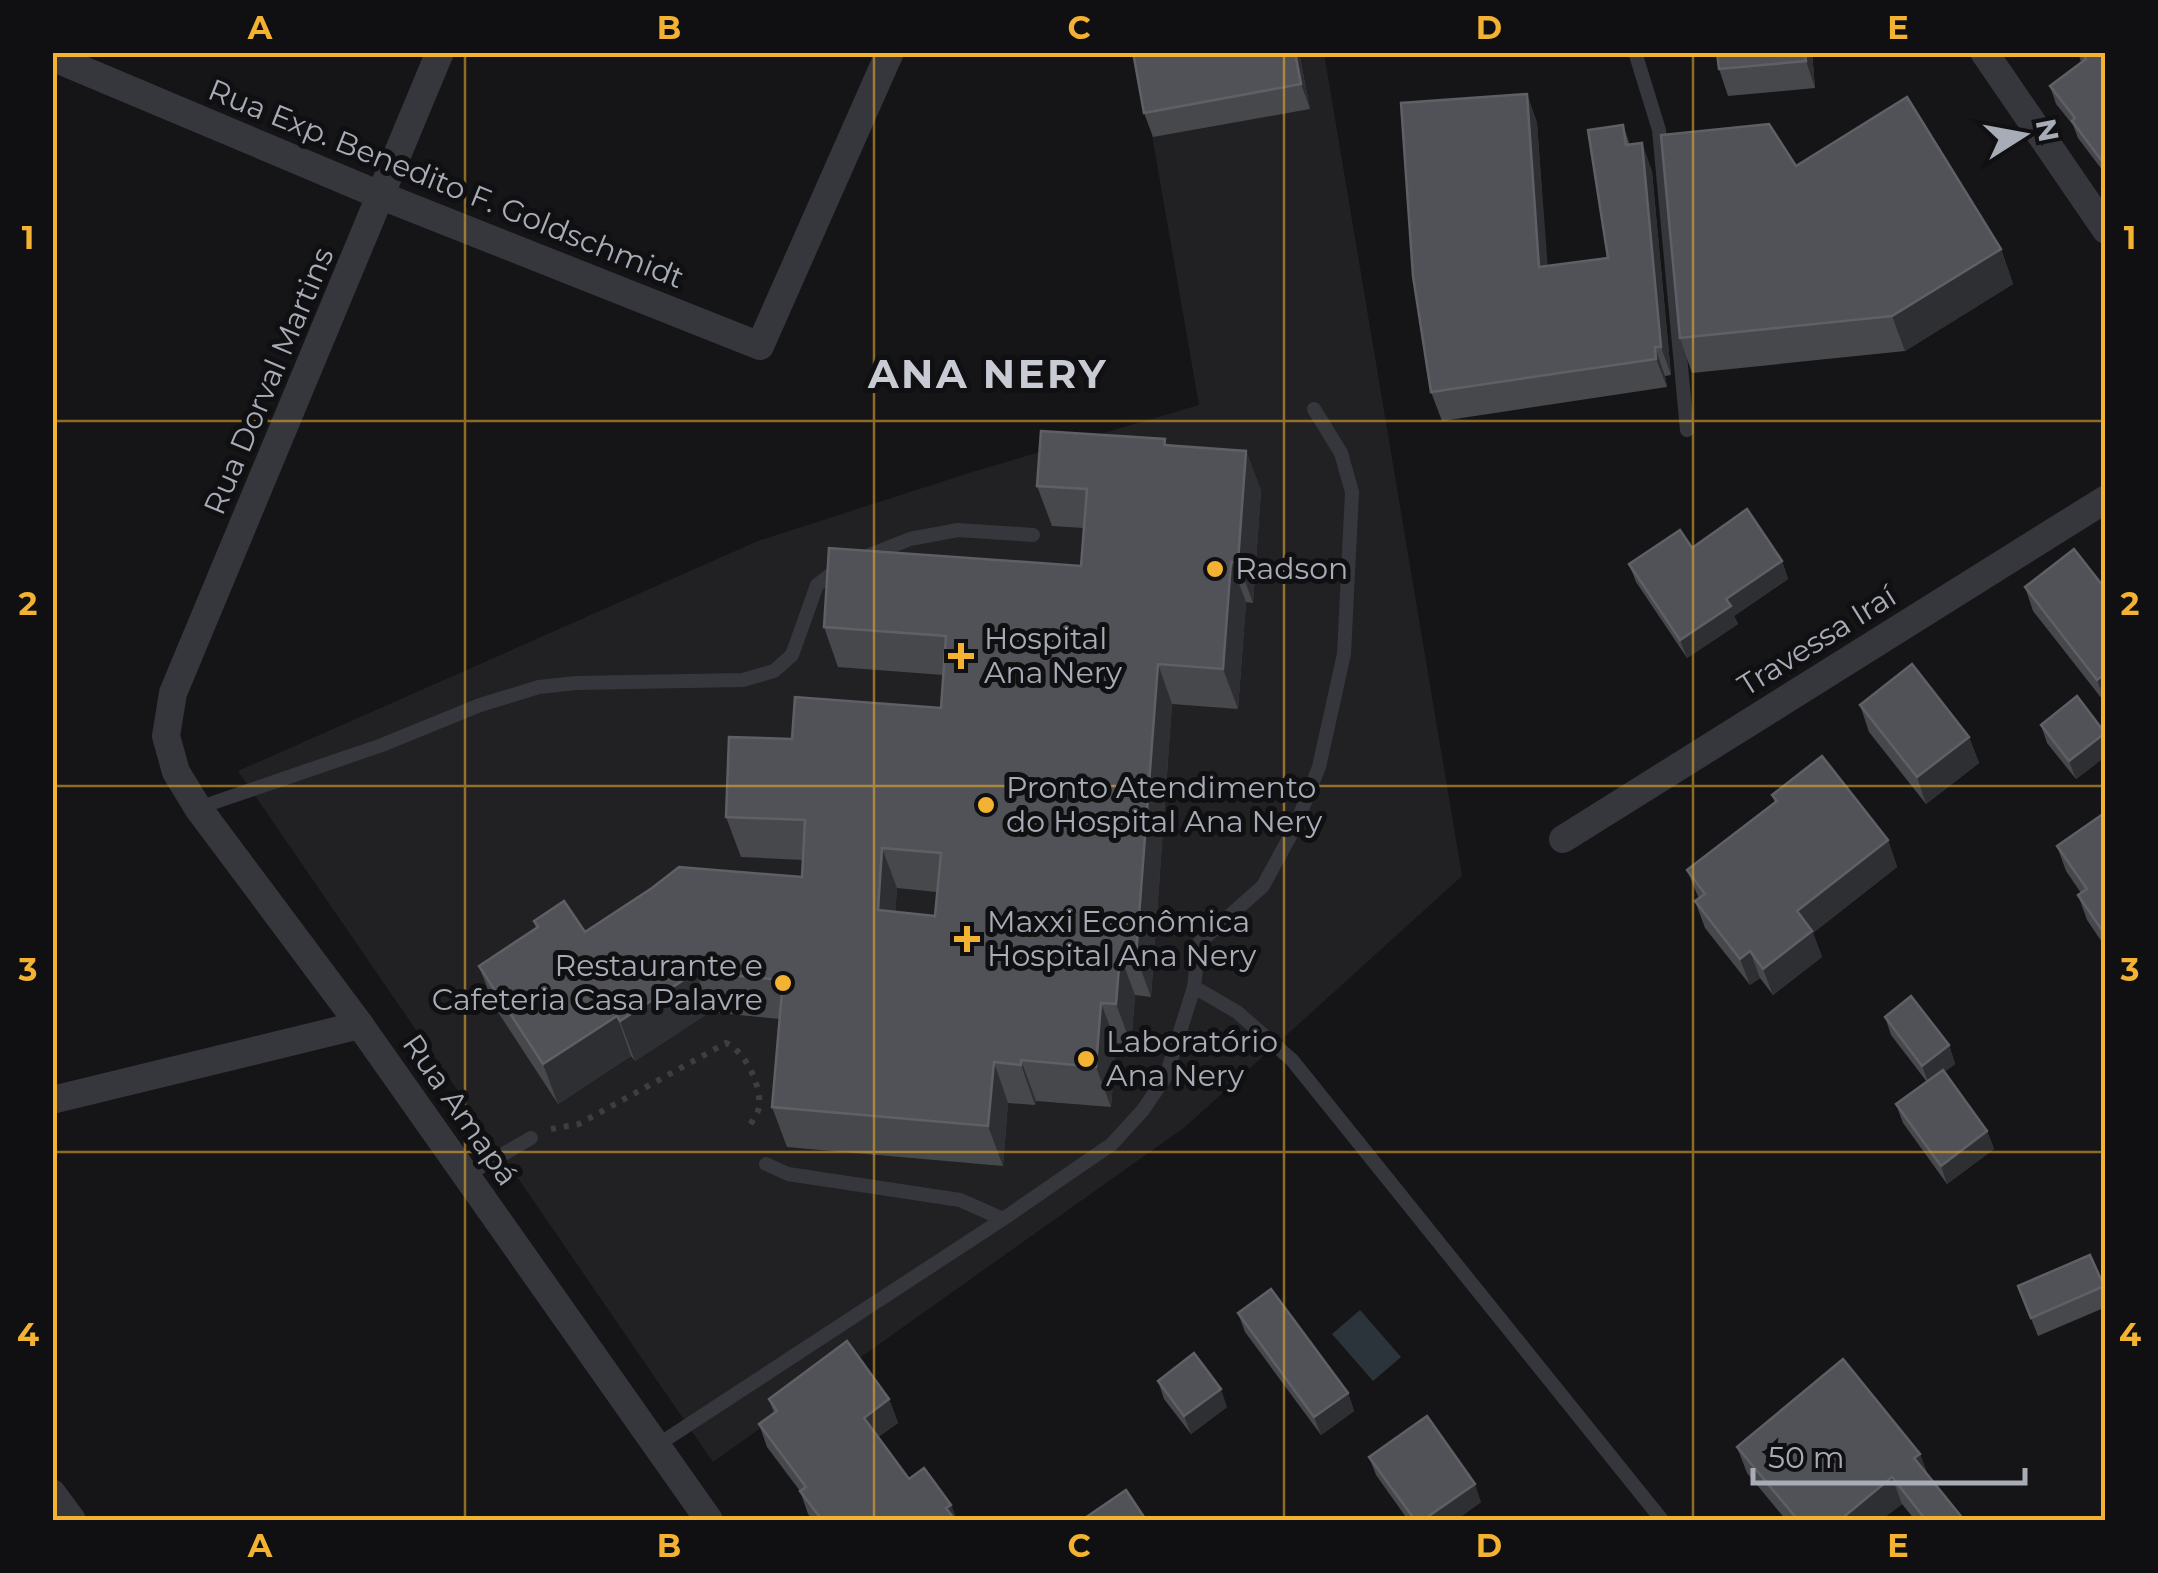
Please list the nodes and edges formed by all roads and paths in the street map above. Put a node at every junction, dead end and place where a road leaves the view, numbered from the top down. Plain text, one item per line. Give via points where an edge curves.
1 (440, 52) edge
2 (890, 52) edge
3 (1635, 52) edge
4 (1984, 52) edge
5 (52, 57) edge
6 (382, 196) junction
7 (2106, 230) edge
8 (1314, 409) dead end
9 (1687, 430) dead end
10 (2106, 499) edge
11 (1033, 536) dead end
12 (166, 736) joint
13 (198, 808) junction
14 (1563, 838) dead end
15 (1194, 987) junction
16 (360, 1025) junction
17 (52, 1100) edge
18 (747, 1130) dead end
19 (531, 1138) joint
20 (766, 1164) dead end
21 (467, 1175) junction
22 (1003, 1219) junction
23 (656, 1446) junction
24 (52, 1493) edge
25 (72, 1520) edge
26 (708, 1520) edge
27 (1662, 1520) edge

1 - 6 street, Rua Dorval Martins
2 - 6 street, Rua Exp. Benedito F. Goldschmidt via 760,346
3 - 9 lane via 1659,130
4 - 7 street
5 - 6 street, Rua Exp. Benedito F. Goldschmidt
6 - 12 street, Rua Dorval Martins via 173,694
8 - 15 lane via 1341,453 1352,492 1344,654 1320,767 1295,827 1263,886 1198,943
10 - 14 street, Travessa Iraí
11 - 13 lane via 958,530 910,539 841,566 817,586 792,655 774,671 743,680 539,687
12 - 13 street, Rua Amapá via 176,772
13 - 16 street, Rua Amapá
15 - 22 lane via 1166,1076 1143,1110 1112,1144
15 - 27 lane via 1237,1012 1292,1060
16 - 17 street
16 - 21 street, Rua Amapá
18 - 19 path via 759,1110 758,1088 738,1048 726,1043 580,1124
19 - 21 lane
20 - 22 lane via 788,1174 960,1200
21 - 23 street, Rua Amapá
22 - 23 lane
23 - 26 street, Rua Amapá
24 - 25 street

